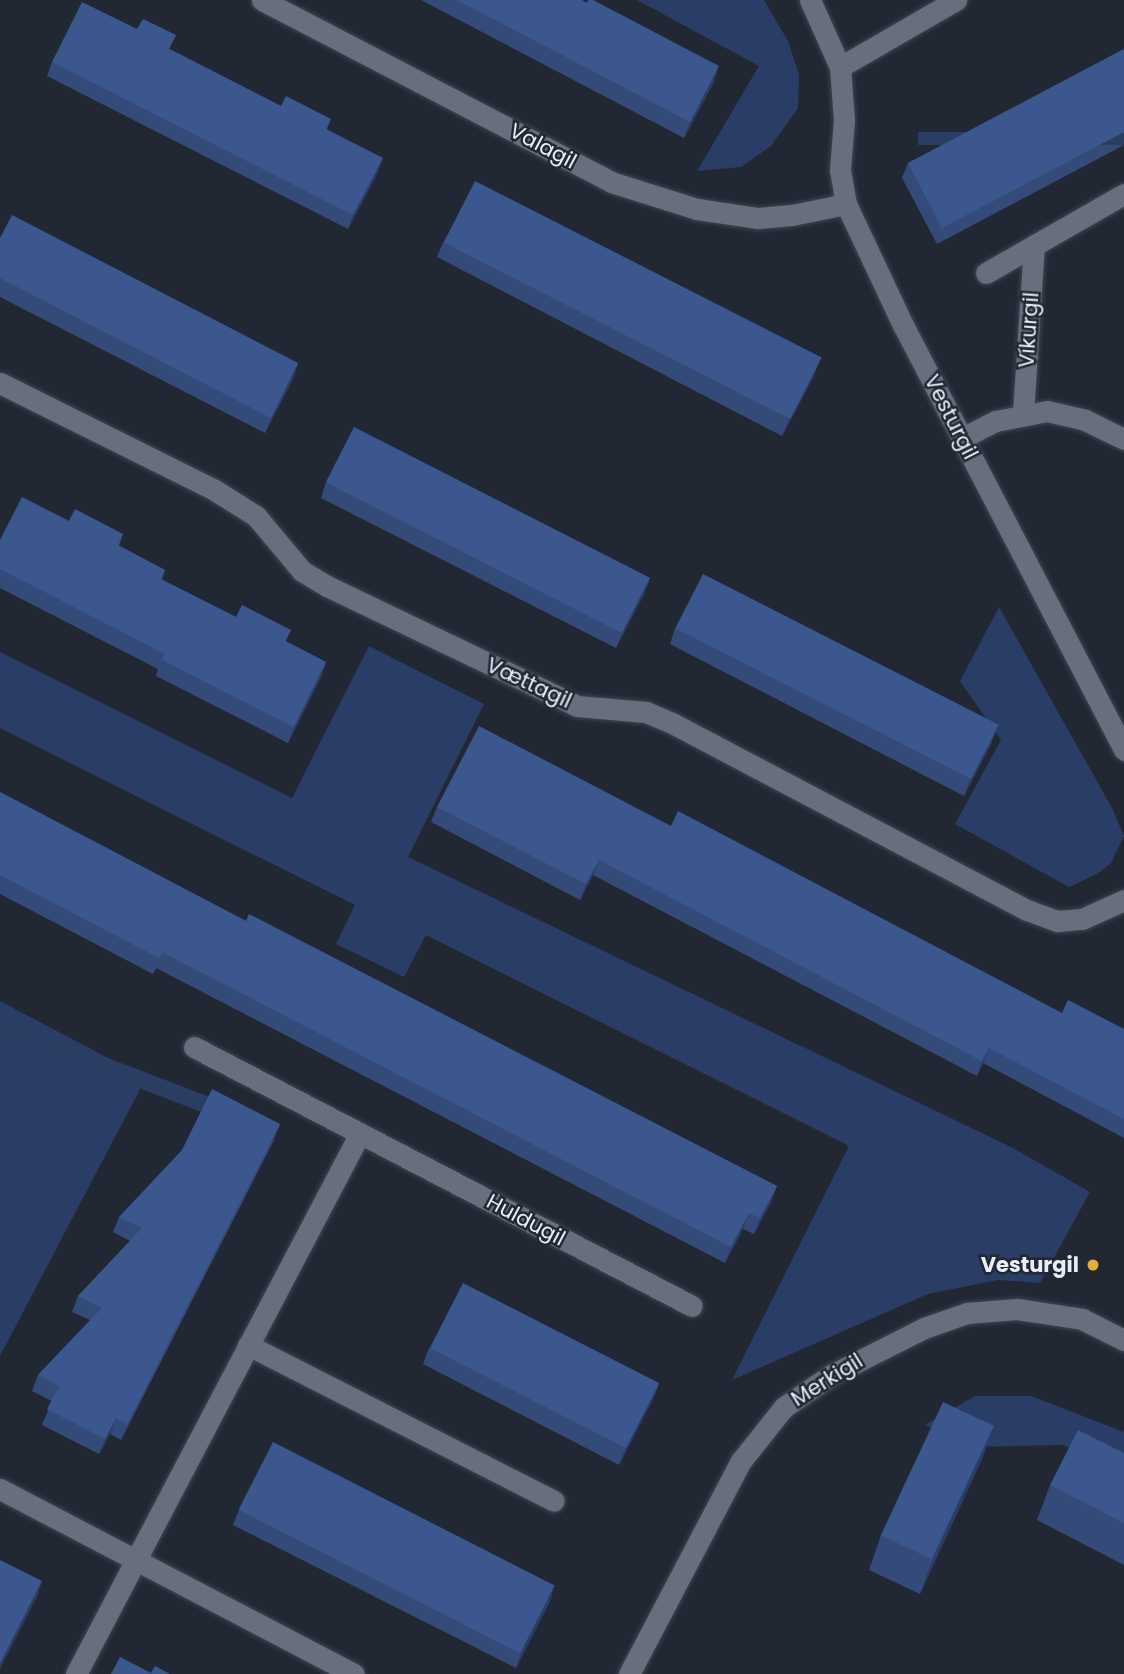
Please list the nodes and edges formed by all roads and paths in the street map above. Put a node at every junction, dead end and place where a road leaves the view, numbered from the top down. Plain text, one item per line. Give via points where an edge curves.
1 (262, 0) edge
2 (810, 0) edge
3 (956, 0) edge
4 (840, 67) junction
5 (1124, 194) edge
6 (845, 204) junction
7 (1034, 245) junction
8 (986, 273) dead end
9 (0, 383) edge
10 (1023, 414) junction
11 (962, 438) junction
12 (1124, 439) edge
13 (1124, 750) edge
14 (1124, 900) edge
15 (194, 1047) dead end
16 (360, 1133) junction
17 (692, 1306) dead end
18 (1124, 1340) edge
19 (248, 1345) junction
20 (0, 1489) edge
21 (554, 1501) dead end
22 (135, 1559) junction
23 (76, 1674) edge
24 (354, 1674) edge
25 (629, 1674) edge

1 - 6 street, Valagil via 611,182 696,209 758,218
2 - 4 street, Vesturgil
3 - 4 street
4 - 6 street, Vesturgil via 844,120 840,170
5 - 7 street
6 - 11 street, Vesturgil
7 - 8 street
7 - 10 street, Víkurgil
9 - 14 street, Vættagil via 213,489 256,516 302,571 327,586 577,706 646,712 672,723 1027,910 1058,921 1082,919
10 - 11 street
10 - 12 street via 1048,411 1085,419
11 - 13 street, Vesturgil
15 - 16 street, Huldugil
16 - 17 street, Huldugil
16 - 19 street
18 - 25 street, Merkigil via 1082,1319 1017,1309 967,1313 924,1328 831,1375 784,1407 741,1461
19 - 21 street
19 - 22 street
20 - 22 street
22 - 23 street
22 - 24 street

